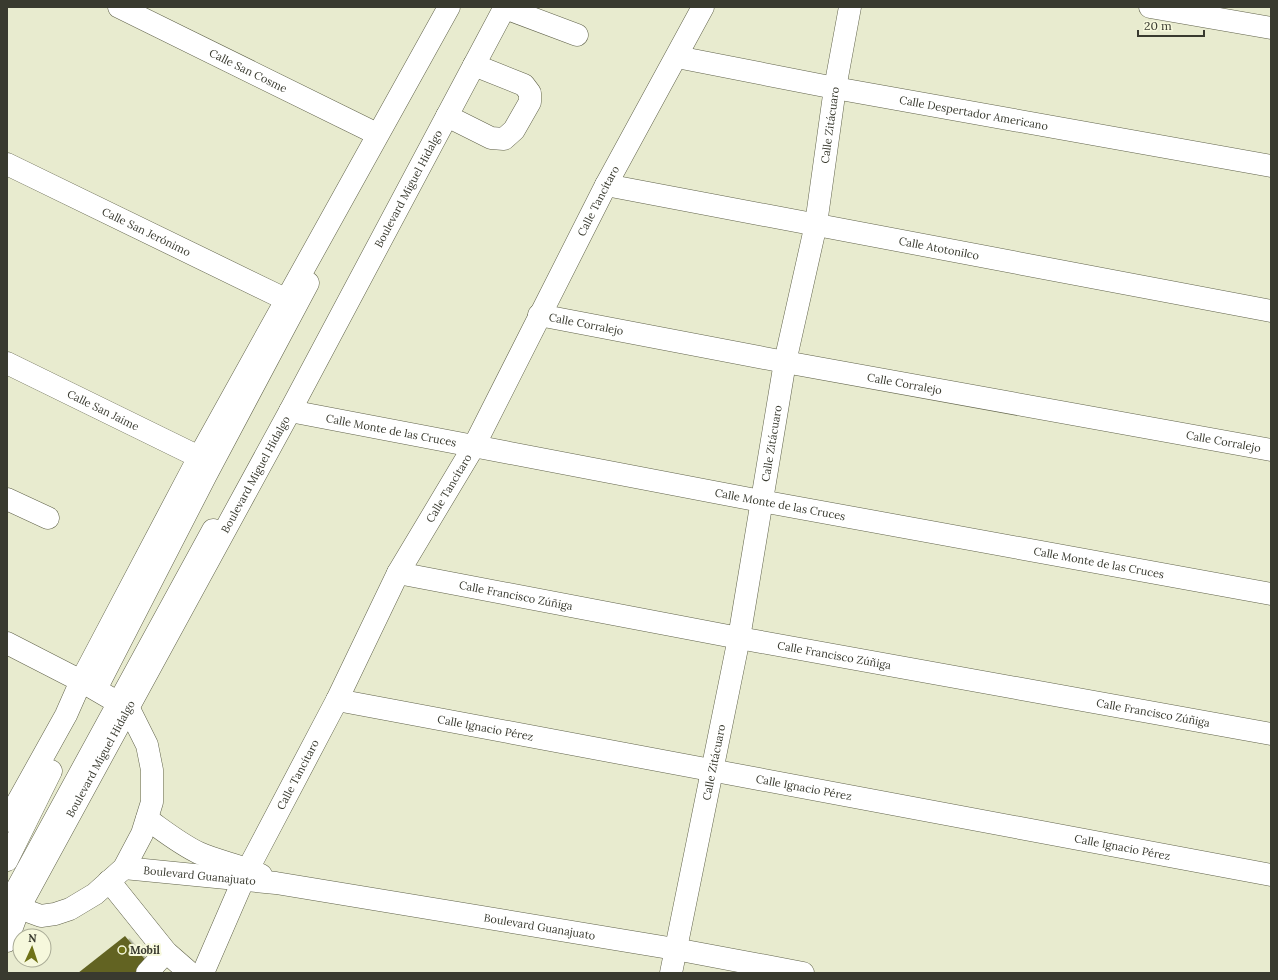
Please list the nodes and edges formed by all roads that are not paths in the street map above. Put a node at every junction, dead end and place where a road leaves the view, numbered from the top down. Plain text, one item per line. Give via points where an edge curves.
1 (119, 7) edge
2 (449, 7) edge
3 (460, 7) edge
4 (494, 7) edge
5 (505, 7) edge
6 (703, 7) edge
7 (850, 7) edge
8 (1150, 7) edge
9 (1271, 28) edge
10 (576, 35) dead end
11 (676, 57) junction
12 (474, 65) junction
13 (835, 88) junction
14 (448, 116) junction
15 (377, 134) junction
16 (7, 164) edge
17 (1271, 166) edge
18 (606, 185) junction
19 (816, 224) junction
20 (285, 299) junction
21 (1271, 311) edge
22 (539, 315) junction
23 (785, 362) junction
24 (7, 363) edge
25 (290, 411) junction
26 (474, 446) junction
27 (1271, 450) edge
28 (199, 457) junction
29 (7, 499) edge
30 (761, 501) junction
31 (48, 518) dead end
32 (398, 573) junction
33 (1271, 594) edge
34 (739, 638) junction
35 (7, 643) edge
36 (89, 685) junction
37 (336, 700) junction
38 (124, 705) junction
39 (66, 715) junction
40 (1271, 734) edge
41 (713, 770) junction
42 (147, 819) junction
43 (7, 821) edge
44 (7, 849) edge
45 (7, 860) edge
46 (116, 874) junction
47 (246, 875) junction
48 (1271, 875) edge
49 (10, 904) edge
50 (7, 941) edge
51 (675, 949) junction
52 (166, 952) junction
53 (147, 973) edge
54 (190, 973) edge
55 (204, 973) edge
56 (671, 973) edge
57 (803, 973) edge

1 - 15 street, Calle San Cosme
2 - 15 street
3 - 36 street via 348,206 202,482
4 - 38 street via 437,119
5 - 10 street
5 - 12 street, Boulevard Miguel Hidalgo
6 - 11 street, Calle Tancítaro
7 - 13 street, Calle Zitácuaro
8 - 9 street
11 - 13 street, Calle Despertador Americano
11 - 18 street, Calle Tancítaro
12 - 14 street, Boulevard Miguel Hidalgo
12 - 14 street via 524,85 530,93 530,102 514,130 504,139 492,138
13 - 17 street, Calle Despertador Americano
13 - 19 street, Calle Zitácuaro
14 - 25 street, Boulevard Miguel Hidalgo
15 - 20 street
16 - 20 street, Calle San Jerónimo
18 - 19 street, Calle Atotonilco
18 - 22 street, Calle Tancítaro
19 - 21 street, Calle Atotonilco
19 - 23 street, Calle Zitácuaro
20 - 28 street
22 - 23 street, Calle Corralejo
22 - 26 street, Calle Tancítaro
23 - 27 street, Calle Corralejo
23 - 30 street, Calle Zitácuaro
24 - 28 street, Calle San Jaime
25 - 26 street, Calle Monte de las Cruces
25 - 38 street, Boulevard Miguel Hidalgo
26 - 30 street, Calle Monte de las Cruces
26 - 32 street, Calle Tancítaro
28 - 36 street
29 - 31 street
30 - 33 street, Calle Monte de las Cruces
30 - 34 street, Calle Zitácuaro
32 - 34 street, Calle Francisco Zúñiga
32 - 37 street, Calle Tancítaro
34 - 40 street, Calle Francisco Zúñiga
34 - 41 street, Calle Zitácuaro
35 - 36 street
36 - 38 street
36 - 39 street
37 - 41 street, Calle Ignacio Pérez
37 - 47 street, Calle Tancítaro
38 - 42 street via 147,745 152,770 152,802
38 - 49 street, Boulevard Miguel Hidalgo
39 - 43 street
39 - 44 street
39 - 45 street via 66,732 54,766
41 - 48 street, Calle Ignacio Pérez
41 - 51 street, Calle Zitácuaro
42 - 46 street via 142,834
42 - 47 street, Boulevard Guanajuato via 182,844
46 - 47 street, Boulevard Guanajuato
46 - 49 street via 95,894 70,909 55,914 41,916
46 - 52 street
47 - 51 street, Boulevard Guanajuato via 276,883
47 - 55 street, Calle Tancítaro
49 - 50 street, Boulevard Miguel Hidalgo
51 - 56 street, Calle Zitácuaro
51 - 57 street, Boulevard Guanajuato
52 - 53 street
52 - 54 street

